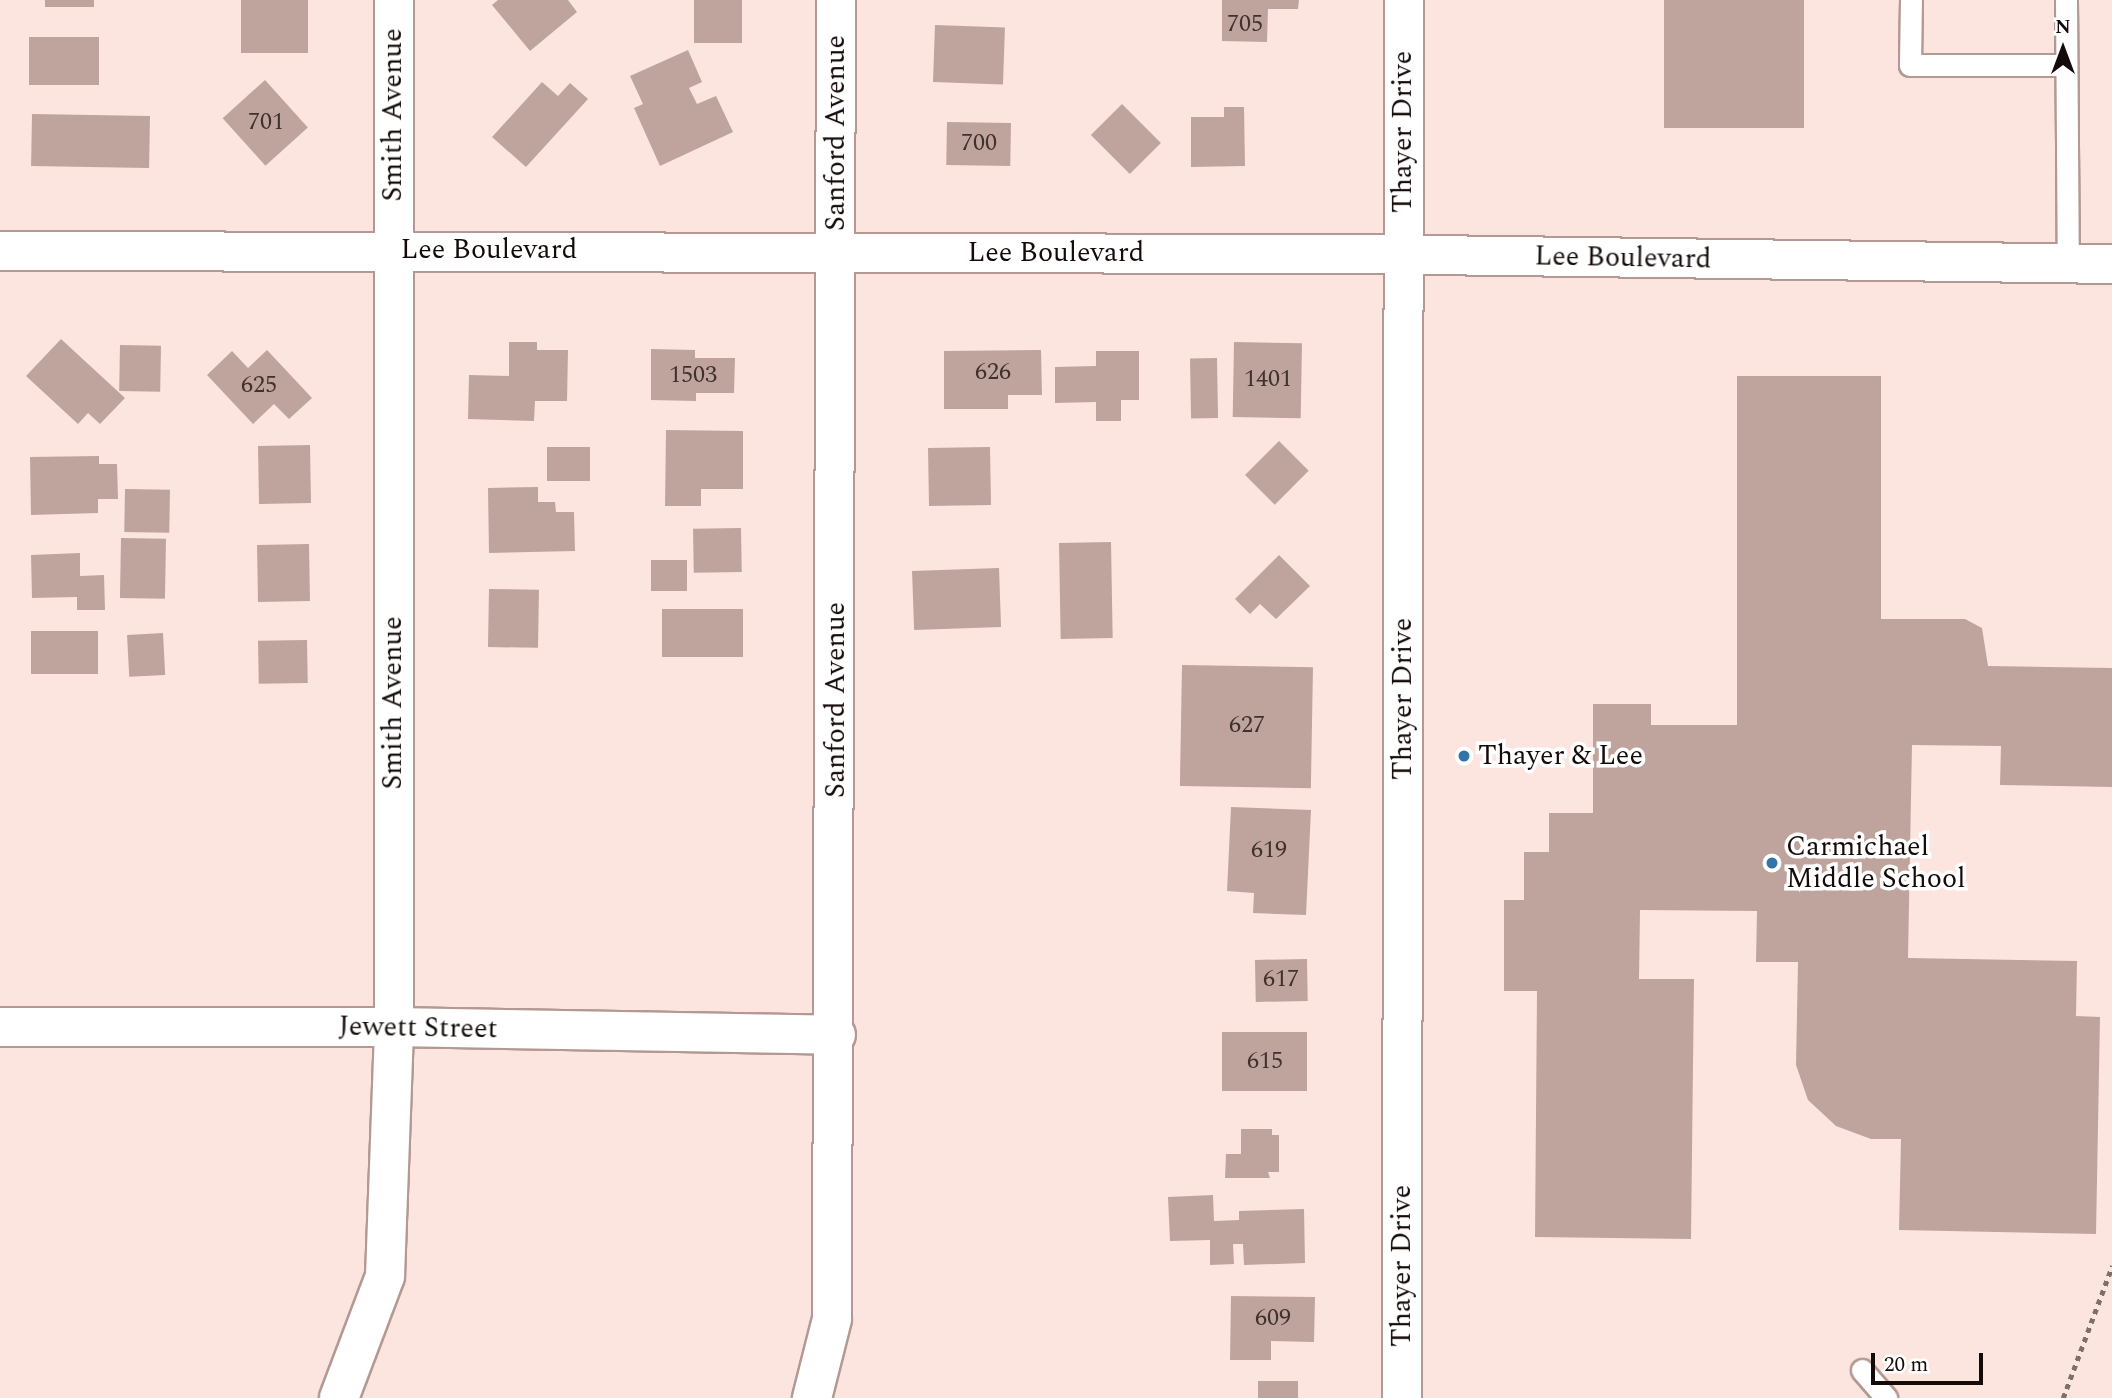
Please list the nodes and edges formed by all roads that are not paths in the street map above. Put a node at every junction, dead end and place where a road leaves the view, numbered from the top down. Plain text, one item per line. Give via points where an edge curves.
1 (394, 0) edge
2 (836, 0) edge
3 (1404, 0) edge
4 (1911, 0) edge
5 (2066, 0) edge
6 (2066, 65) junction
7 (393, 250) junction
8 (0, 251) edge
9 (836, 251) junction
10 (1403, 255) junction
11 (2068, 264) junction
12 (2112, 264) edge
13 (0, 1027) edge
14 (394, 1027) junction
15 (836, 1035) junction
16 (1862, 1370) dead end
17 (339, 1398) edge
18 (812, 1398) edge
19 (1402, 1398) edge
20 (1886, 1398) edge

1 - 7 street, Smith Avenue
2 - 9 street, Sanford Avenue
3 - 10 street, Thayer Drive
4 - 6 lane via 1910,65
5 - 6 lane
6 - 11 lane
7 - 8 street, Lee Boulevard
7 - 9 street, Lee Boulevard
7 - 14 street, Smith Avenue
9 - 10 street, Lee Boulevard
9 - 15 street, Sanford Avenue
10 - 11 street, Lee Boulevard
10 - 19 street, Thayer Drive
11 - 12 street, Lee Boulevard
13 - 14 street, Jewett Street
14 - 15 street, Jewett Street
14 - 17 street, Smith Avenue via 385,1276
15 - 18 street, Sanford Avenue via 832,1319
16 - 20 lane

